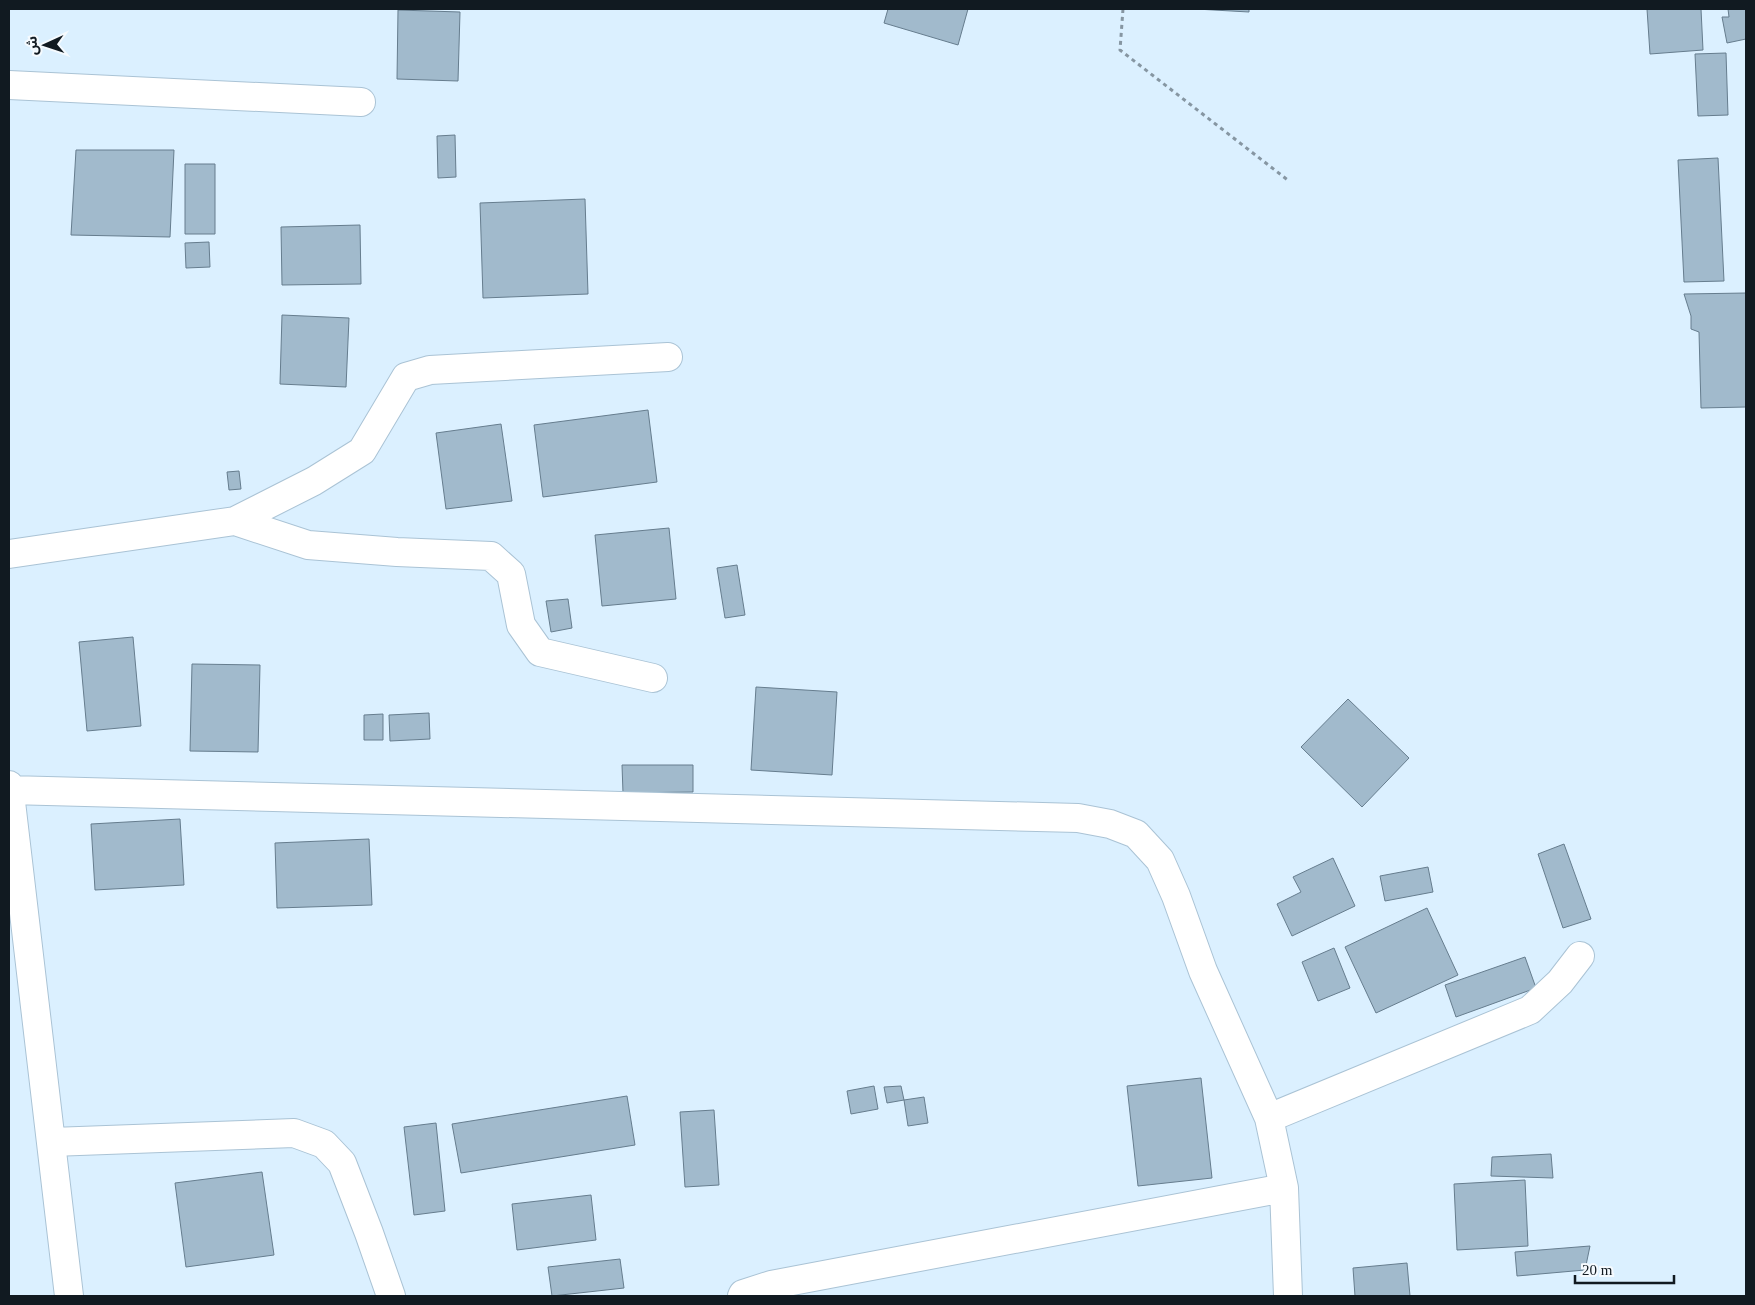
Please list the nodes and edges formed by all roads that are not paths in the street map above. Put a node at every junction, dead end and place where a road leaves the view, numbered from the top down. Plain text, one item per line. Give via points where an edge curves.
1 (9, 85) edge
2 (361, 102) dead end
3 (668, 357) dead end
4 (235, 521) junction
5 (9, 554) edge
6 (653, 678) dead end
7 (9, 785) edge
8 (9, 790) edge
9 (1580, 956) dead end
10 (1270, 1118) junction
11 (52, 1142) junction
12 (1284, 1188) junction
13 (69, 1296) edge
14 (391, 1296) edge
15 (742, 1296) edge
16 (1288, 1296) edge

1 - 2 street
3 - 4 street via 430,370 406,377 362,451 314,481
4 - 5 street
4 - 6 street via 308,545 491,556 511,574 521,625 540,652
7 - 8 street
8 - 10 street via 1078,818 1110,824 1136,834 1160,860 1203,971
8 - 11 street
9 - 10 street via 1560,982 1530,1010
10 - 12 street
11 - 13 street
11 - 14 street via 294,1133 324,1144 342,1164
12 - 15 street via 771,1285
12 - 16 street

